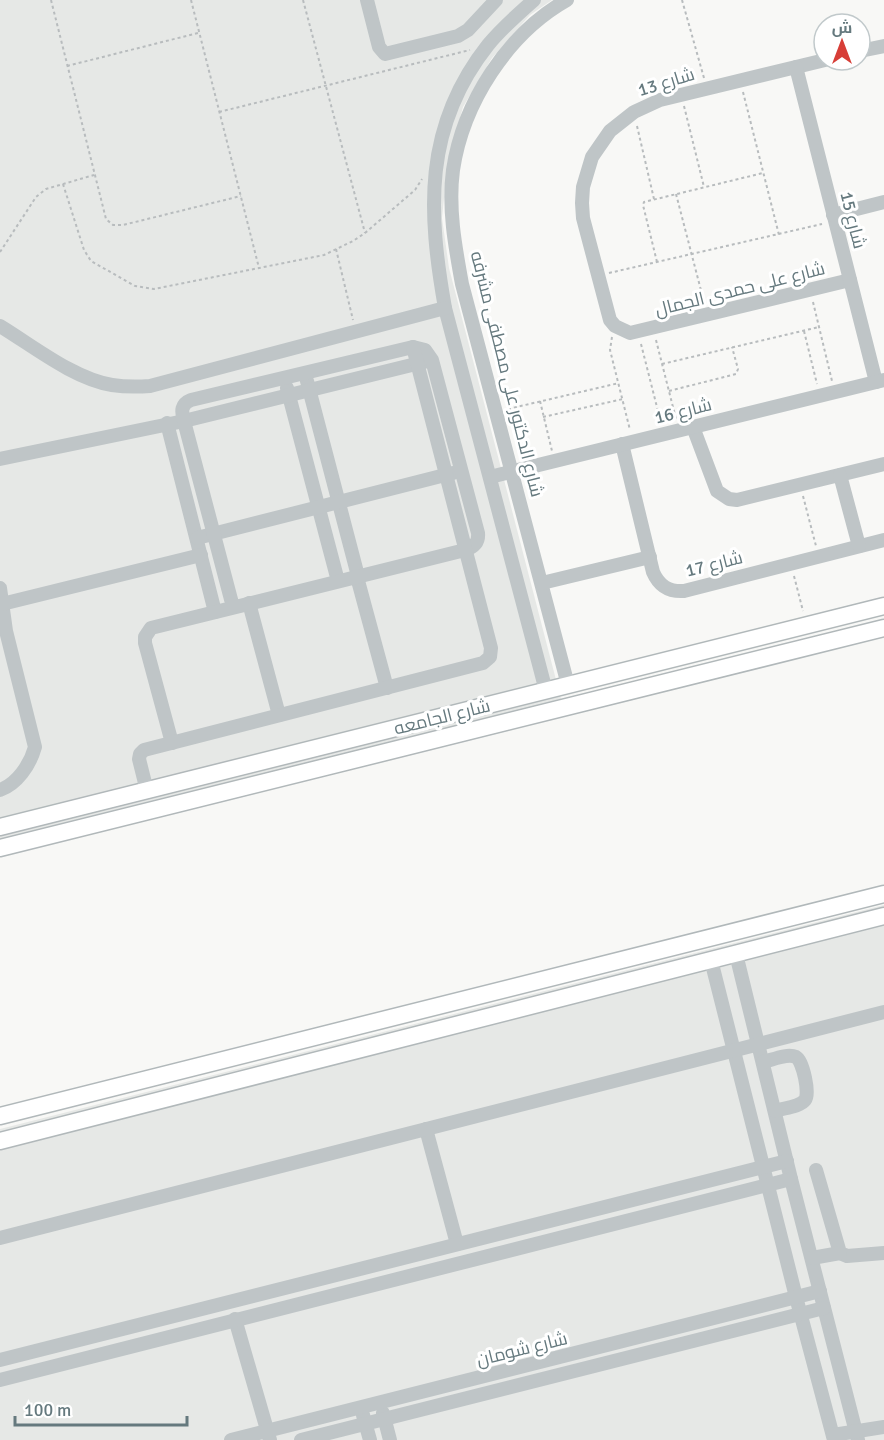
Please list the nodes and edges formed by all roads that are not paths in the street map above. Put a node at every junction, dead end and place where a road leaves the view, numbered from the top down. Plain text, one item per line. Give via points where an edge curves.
1 (367, 0) edge
2 (496, 0) edge
3 (534, 0) edge
4 (567, 0) edge
5 (486, 10) junction
6 (505, 27) junction
7 (812, 63) edge
8 (796, 67) junction
9 (884, 202) edge
10 (834, 218) junction
11 (850, 280) junction
12 (445, 308) junction
13 (0, 326) edge
14 (638, 332) joint
15 (413, 347) junction
16 (432, 360) junction
17 (417, 363) junction
18 (305, 372) junction
19 (284, 377) junction
20 (881, 383) edge
21 (310, 390) junction
22 (289, 395) junction
23 (184, 421) junction
24 (167, 423) junction
25 (693, 427) junction
26 (628, 443) junction
27 (0, 459) edge
28 (884, 464) edge
29 (461, 471) junction
30 (513, 471) junction
31 (446, 475) junction
32 (840, 475) junction
33 (490, 477) junction
34 (339, 502) junction
35 (319, 508) junction
36 (213, 535) junction
37 (197, 538) junction
38 (884, 540) edge
39 (859, 546) junction
40 (465, 550) junction
41 (201, 555) junction
42 (650, 557) junction
43 (357, 577) junction
44 (338, 581) junction
45 (543, 583) junction
46 (0, 588) edge
47 (249, 603) junction
48 (2, 604) junction
49 (884, 606) edge
50 (233, 607) junction
51 (215, 612) junction
52 (884, 628) edge
53 (568, 685) junction
54 (387, 688) junction
55 (546, 691) junction
56 (279, 716) junction
57 (172, 743) junction
58 (279, 757) junction
59 (284, 776) junction
60 (0, 790) edge
61 (147, 791) junction
62 (0, 827) edge
63 (0, 848) edge
64 (884, 894) edge
65 (883, 921) edge
66 (731, 932) junction
67 (705, 938) junction
68 (736, 954) junction
69 (711, 960) junction
70 (884, 1012) edge
71 (759, 1044) junction
72 (735, 1050) junction
73 (763, 1062) junction
74 (775, 1111) junction
75 (0, 1116) edge
76 (426, 1129) junction
77 (0, 1141) edge
78 (787, 1161) junction
79 (764, 1167) junction
80 (816, 1170) dead end
81 (791, 1179) junction
82 (768, 1184) junction
83 (568, 1216) junction
84 (505, 1232) junction
85 (572, 1234) junction
86 (0, 1238) edge
87 (457, 1244) junction
88 (509, 1250) junction
89 (840, 1253) junction
90 (884, 1253) edge
91 (812, 1258) junction
92 (820, 1291) junction
93 (796, 1297) junction
94 (824, 1308) junction
95 (801, 1314) junction
96 (716, 1318) junction
97 (236, 1319) junction
98 (144, 1323) junction
99 (721, 1334) junction
100 (87, 1337) junction
101 (636, 1339) junction
102 (149, 1341) junction
103 (640, 1355) junction
104 (93, 1356) junction
105 (545, 1361) junction
106 (0, 1362) edge
107 (550, 1377) junction
108 (2, 1379) edge
109 (454, 1384) junction
110 (460, 1400) junction
111 (380, 1403) junction
112 (361, 1408) junction
113 (385, 1419) junction
114 (366, 1424) junction
115 (884, 1427) edge
116 (269, 1435) edge
117 (857, 1435) edge
118 (834, 1438) edge
119 (231, 1440) edge
120 (301, 1440) edge
121 (370, 1440) edge
122 (390, 1440) edge

1 - 5 street via 379,47 386,54 458,36
2 - 5 street
3 - 6 street
4 - 30 street, شارع الدكتور على مصطفى مشرفه via 533,24 490,75 474,103 453,169 452,225 458,263
5 - 6 street
6 - 12 street via 472,68 444,130 436,160 433,223
7 - 8 street, شارع 13
8 - 10 street, شارع 15
8 - 14 street, شارع 13 via 660,100 621,121 592,157 582,203 597,276 615,326
9 - 10 street
10 - 11 street, شارع 15
11 - 14 street, شارع على حمدى الجمال
11 - 20 street, شارع 15
12 - 13 street via 150,386 130,387 92,380
12 - 33 street
15 - 16 street via 425,350
15 - 17 street
15 - 18 street
16 - 17 street
16 - 29 street
17 - 21 street
17 - 31 street
18 - 19 street
18 - 21 street
19 - 22 street
19 - 23 street via 191,400 183,406
20 - 25 street, شارع 16
21 - 22 street
21 - 34 street
22 - 23 street
22 - 35 street
23 - 24 street
23 - 36 street
24 - 27 street
24 - 37 street
25 - 26 street, شارع 16
25 - 32 street via 717,491 723,496 737,500
26 - 30 street, شارع 16
26 - 42 street, شارع 17
28 - 32 street
29 - 31 street
29 - 40 street via 478,538 474,546
30 - 33 street, شارع 16
30 - 45 street, شارع الدكتور على مصطفى مشرفه
31 - 34 street
31 - 40 street
32 - 39 street
33 - 55 street
34 - 35 street
34 - 43 street
35 - 36 street
35 - 44 street
36 - 37 street
36 - 50 street
37 - 41 street
38 - 39 street, شارع 17
39 - 42 street, شارع 17 via 676,591 668,590 656,579
40 - 43 street
40 - 54 street via 491,648 490,657 483,663
41 - 48 street
41 - 51 street
42 - 45 street
43 - 44 street
43 - 54 street
44 - 47 street
45 - 53 street, شارع الدكتور على مصطفى مشرفه
46 - 48 street
47 - 50 street
47 - 56 street
48 - 60 street via 35,747 15,782
49 - 53 main road, شارع الجامعه
50 - 51 street
51 - 57 street via 151,628 146,637
52 - 59 main road, شارع الجامعه
53 - 55 main road, شارع الجامعه
54 - 56 street
55 - 58 main road, شارع الجامعه
56 - 57 street
57 - 61 street via 140,754
58 - 59 main road
58 - 61 main road, شارع الجامعه
59 - 63 main road, شارع الجامعه
61 - 62 main road, شارع الجامعه
64 - 66 main road
65 - 68 main road
66 - 67 main road
66 - 68 main road
67 - 69 main road
67 - 75 main road
68 - 69 main road
68 - 71 street
69 - 72 street
69 - 77 main road
70 - 71 street
71 - 72 street
71 - 73 street
72 - 76 street
72 - 79 street
73 - 74 street
73 - 74 street via 789,1056 801,1062 807,1099
74 - 78 street
76 - 86 street
76 - 87 street
78 - 79 street
78 - 81 street
79 - 82 street
79 - 83 street
80 - 89 street
81 - 82 street
81 - 91 street
82 - 85 street
82 - 93 street
83 - 84 street
83 - 85 street
84 - 87 street
84 - 88 street
85 - 88 street
87 - 98 street
88 - 97 street
89 - 90 street
89 - 91 street
91 - 92 street
92 - 93 street, شارع شومان
92 - 94 street
93 - 95 street
93 - 96 street, شارع شومان
94 - 95 street, شارع شومان
94 - 117 street
95 - 99 street, شارع شومان
95 - 118 street
96 - 99 street
96 - 101 street, شارع شومان
97 - 102 street
97 - 116 street
98 - 100 street
98 - 102 street
99 - 103 street, شارع شومان
100 - 104 street
100 - 106 street
101 - 103 street
101 - 105 street, شارع شومان
102 - 104 street
103 - 107 street, شارع شومان
104 - 108 street
105 - 107 street
105 - 109 street, شارع شومان
106 - 108 street
107 - 110 street, شارع شومان
109 - 110 street
109 - 111 street, شارع شومان
110 - 113 street, شارع شومان
111 - 112 street, شارع شومان
111 - 113 street
112 - 114 street
112 - 116 street, شارع شومان
113 - 114 street, شارع شومان
113 - 122 street
114 - 120 street, شارع شومان
114 - 121 street
115 - 117 street
116 - 119 street, شارع شومان
117 - 118 street

